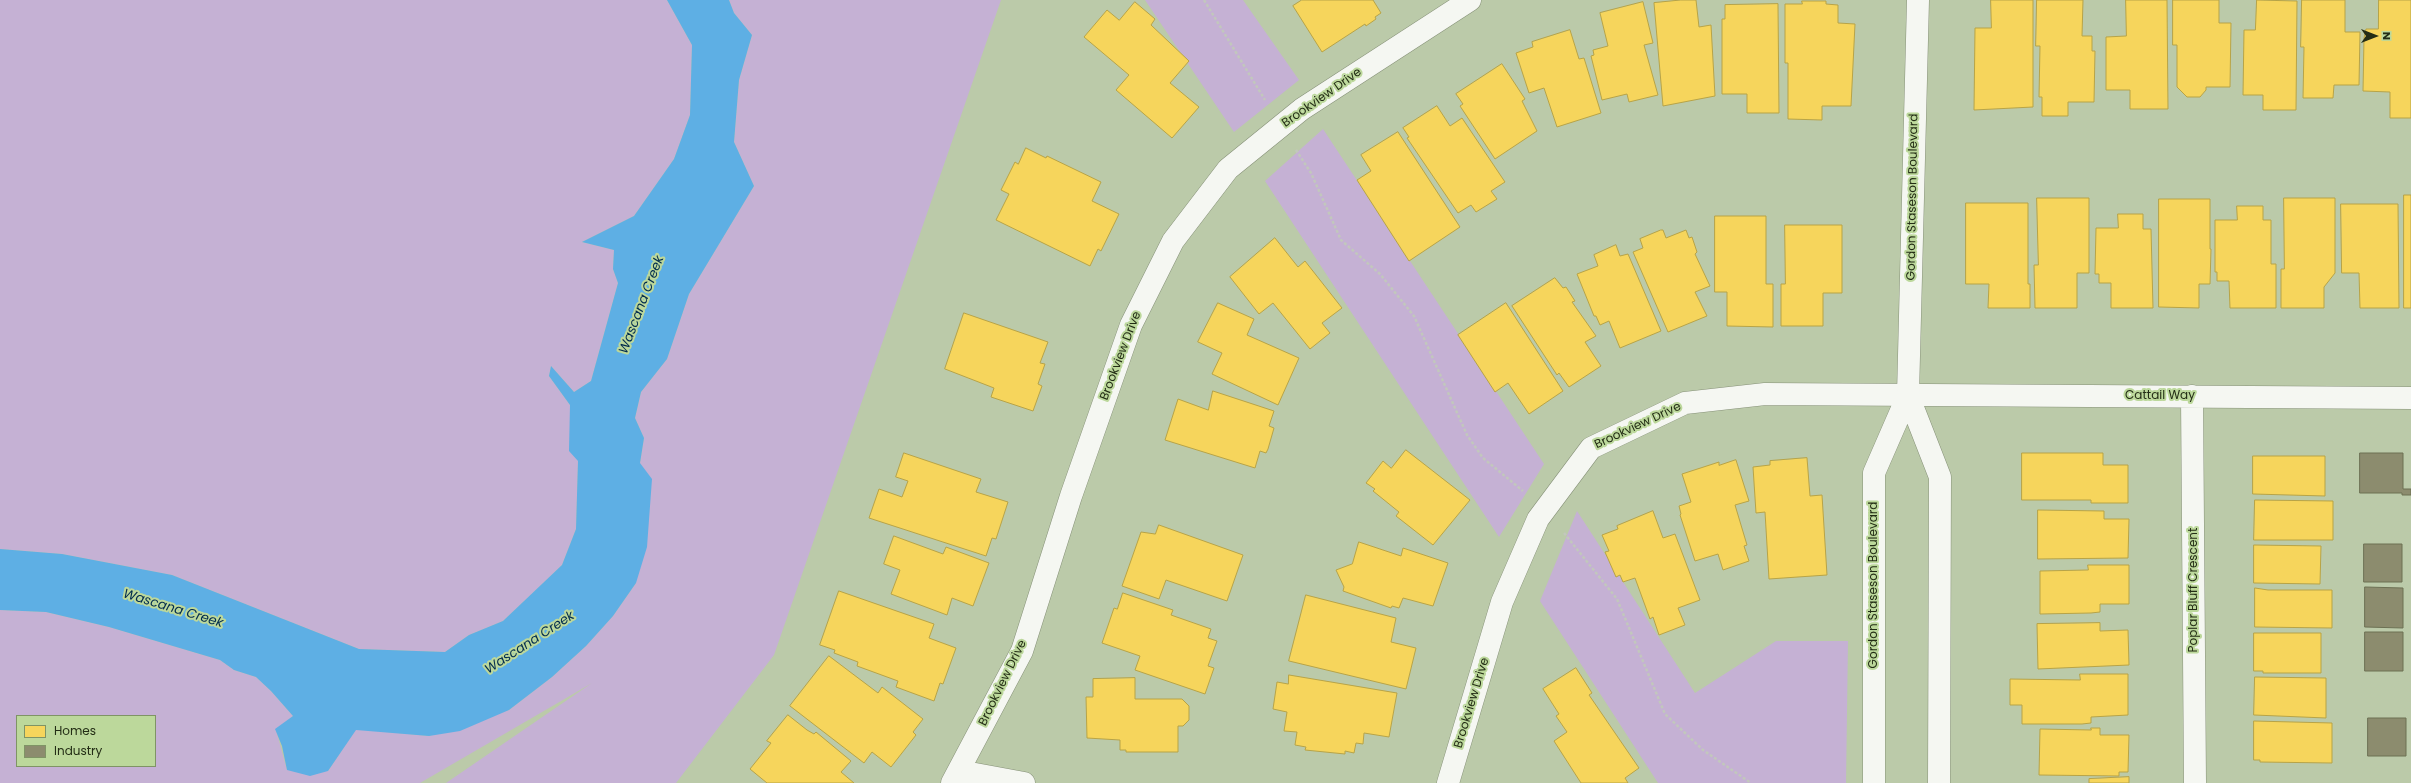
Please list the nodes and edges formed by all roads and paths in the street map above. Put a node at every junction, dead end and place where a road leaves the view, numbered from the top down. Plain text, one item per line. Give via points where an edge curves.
1 (1204, 0) edge
2 (1470, 0) edge
3 (1918, 0) edge
4 (1281, 126) junction
5 (1908, 395) junction
6 (2192, 396) junction
7 (2411, 398) edge
8 (1546, 509) junction
9 (956, 777) edge
10 (1024, 783) edge
11 (1448, 783) edge
12 (1752, 783) edge
13 (1874, 783) edge
14 (1939, 783) edge
15 (2195, 783) edge

1 - 4 path
2 - 4 street, Brookview Drive via 1302,109
3 - 5 street, Gordon Staseson Boulevard
4 - 8 path via 1311,173 1341,240 1380,274 1414,316 1467,435 1483,458
4 - 9 street, Brookview Drive via 1228,169 1169,248 1131,325 1071,496 1022,650
5 - 6 street, Cattail Way
5 - 8 street, Brookview Drive via 1765,394 1685,403 1591,448
5 - 13 street, Gordon Staseson Boulevard via 1874,473
5 - 14 street, Gordon Staseson Boulevard via 1940,477
6 - 7 street, Cattail Way
6 - 15 street, Poplar Bluff Crescent
8 - 11 street, Brookview Drive via 1538,519 1502,602
8 - 12 path via 1618,599 1665,714 1703,750
9 - 10 street, Brookview Drive

